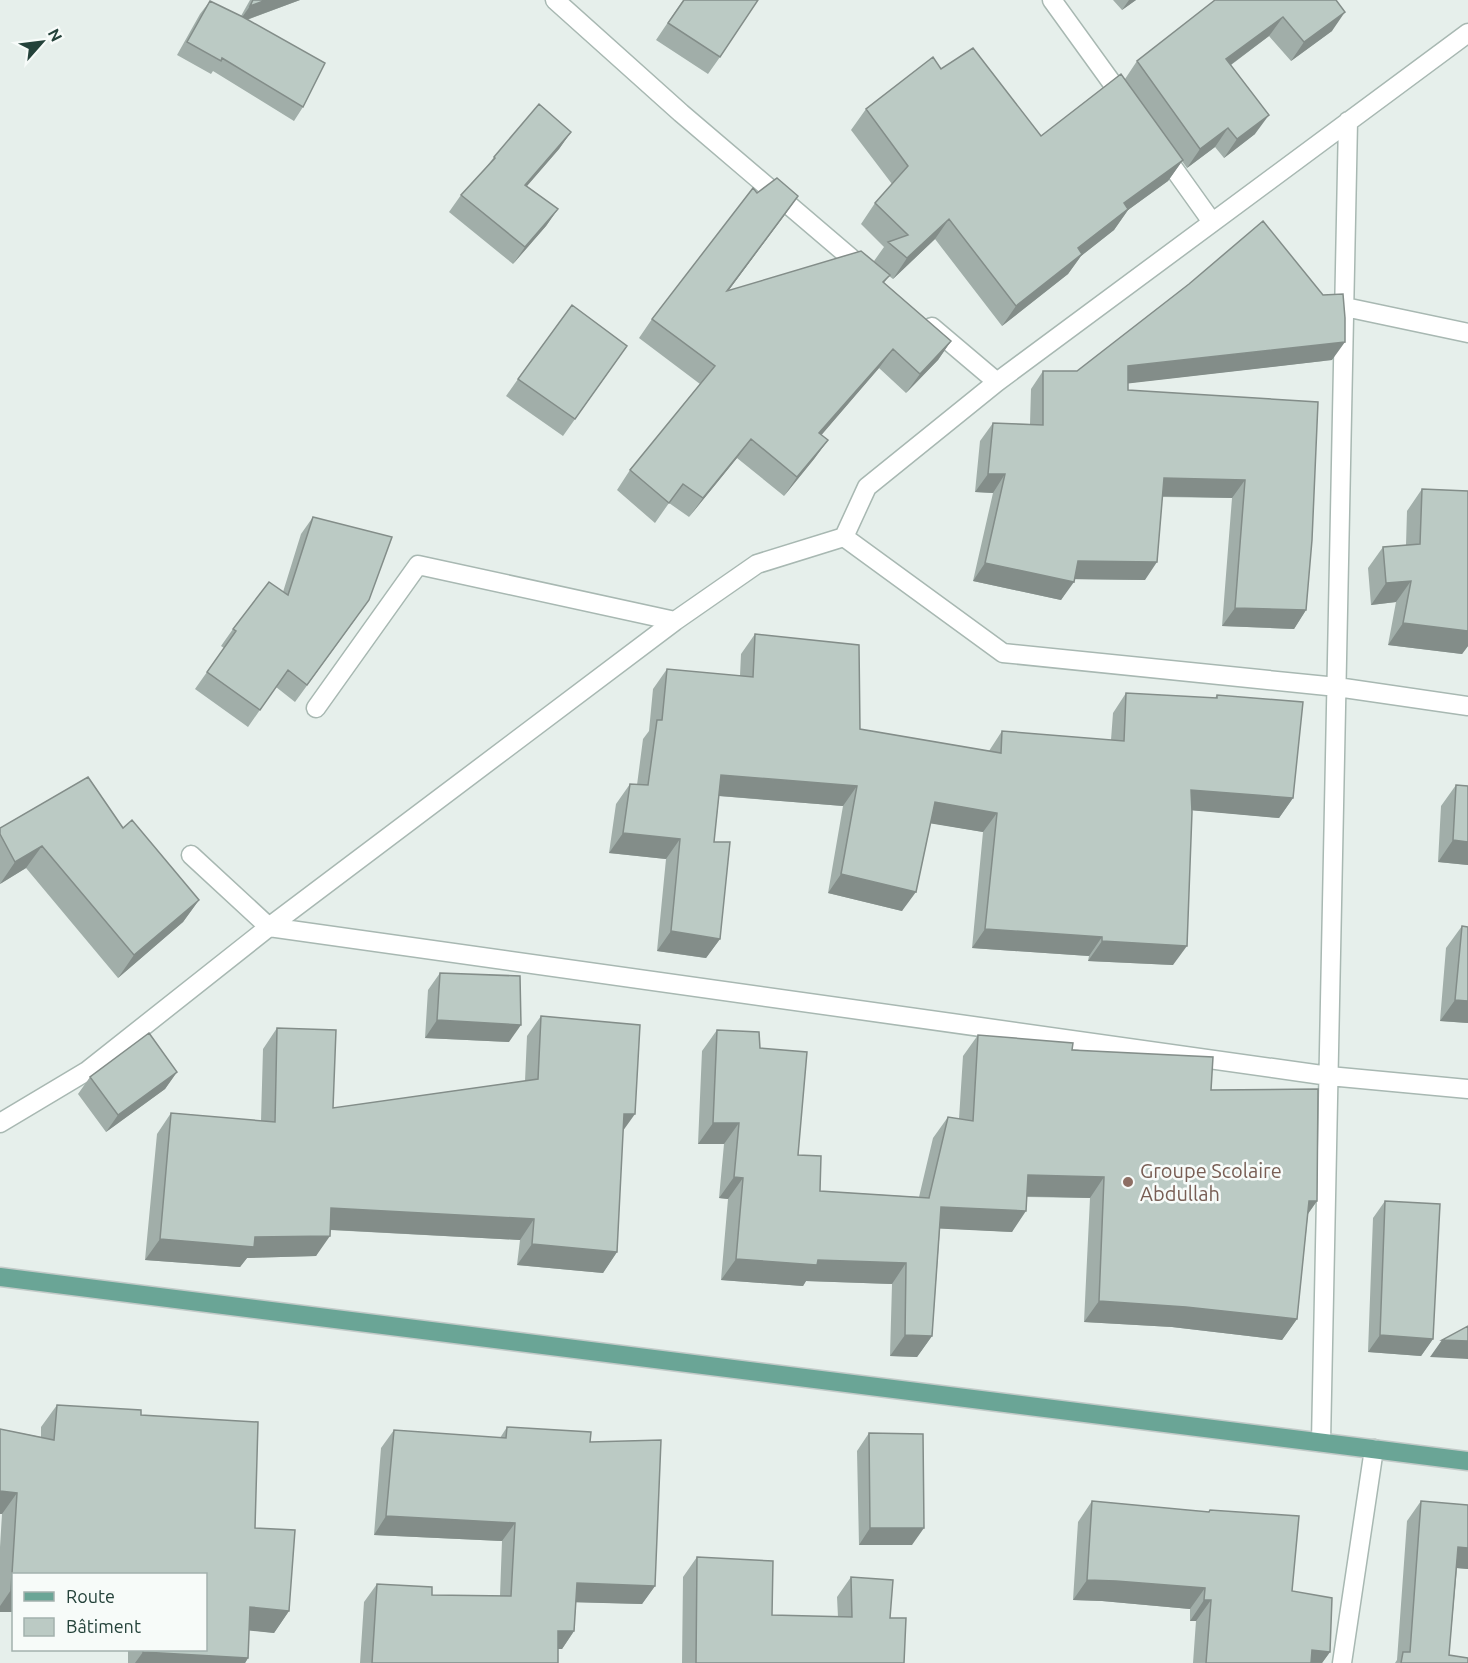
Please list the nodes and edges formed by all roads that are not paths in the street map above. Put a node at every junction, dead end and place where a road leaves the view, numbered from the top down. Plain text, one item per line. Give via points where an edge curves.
1 (555, 0) edge
2 (1052, 0) edge
3 (1468, 33) edge
4 (1136, 116) edge
5 (1348, 122) junction
6 (1150, 135) edge
7 (1212, 222) junction
8 (879, 282) edge
9 (1344, 307) junction
10 (915, 313) edge
11 (1468, 333) edge
12 (997, 382) junction
13 (844, 537) junction
14 (675, 621) junction
15 (1337, 687) junction
16 (1468, 706) edge
17 (316, 708) dead end
18 (191, 855) dead end
19 (269, 927) junction
20 (1329, 1076) junction
21 (1468, 1089) edge
22 (0, 1123) edge
23 (0, 1277) edge
24 (1321, 1442) junction
25 (1374, 1449) junction
26 (1468, 1461) edge
27 (1342, 1663) edge

1 - 8 street
2 - 4 street
3 - 5 street
5 - 7 street
5 - 9 street
6 - 7 street
7 - 12 street
9 - 11 street
9 - 15 street
10 - 12 street
12 - 13 street via 867,487
13 - 14 street via 757,564
13 - 15 street via 1003,653
14 - 17 street via 418,565
14 - 19 street
15 - 16 street
15 - 20 street
18 - 19 street
19 - 20 street
19 - 22 street via 87,1071
20 - 21 street
20 - 24 street
23 - 24 main road
24 - 25 main road
25 - 26 main road
25 - 27 street

